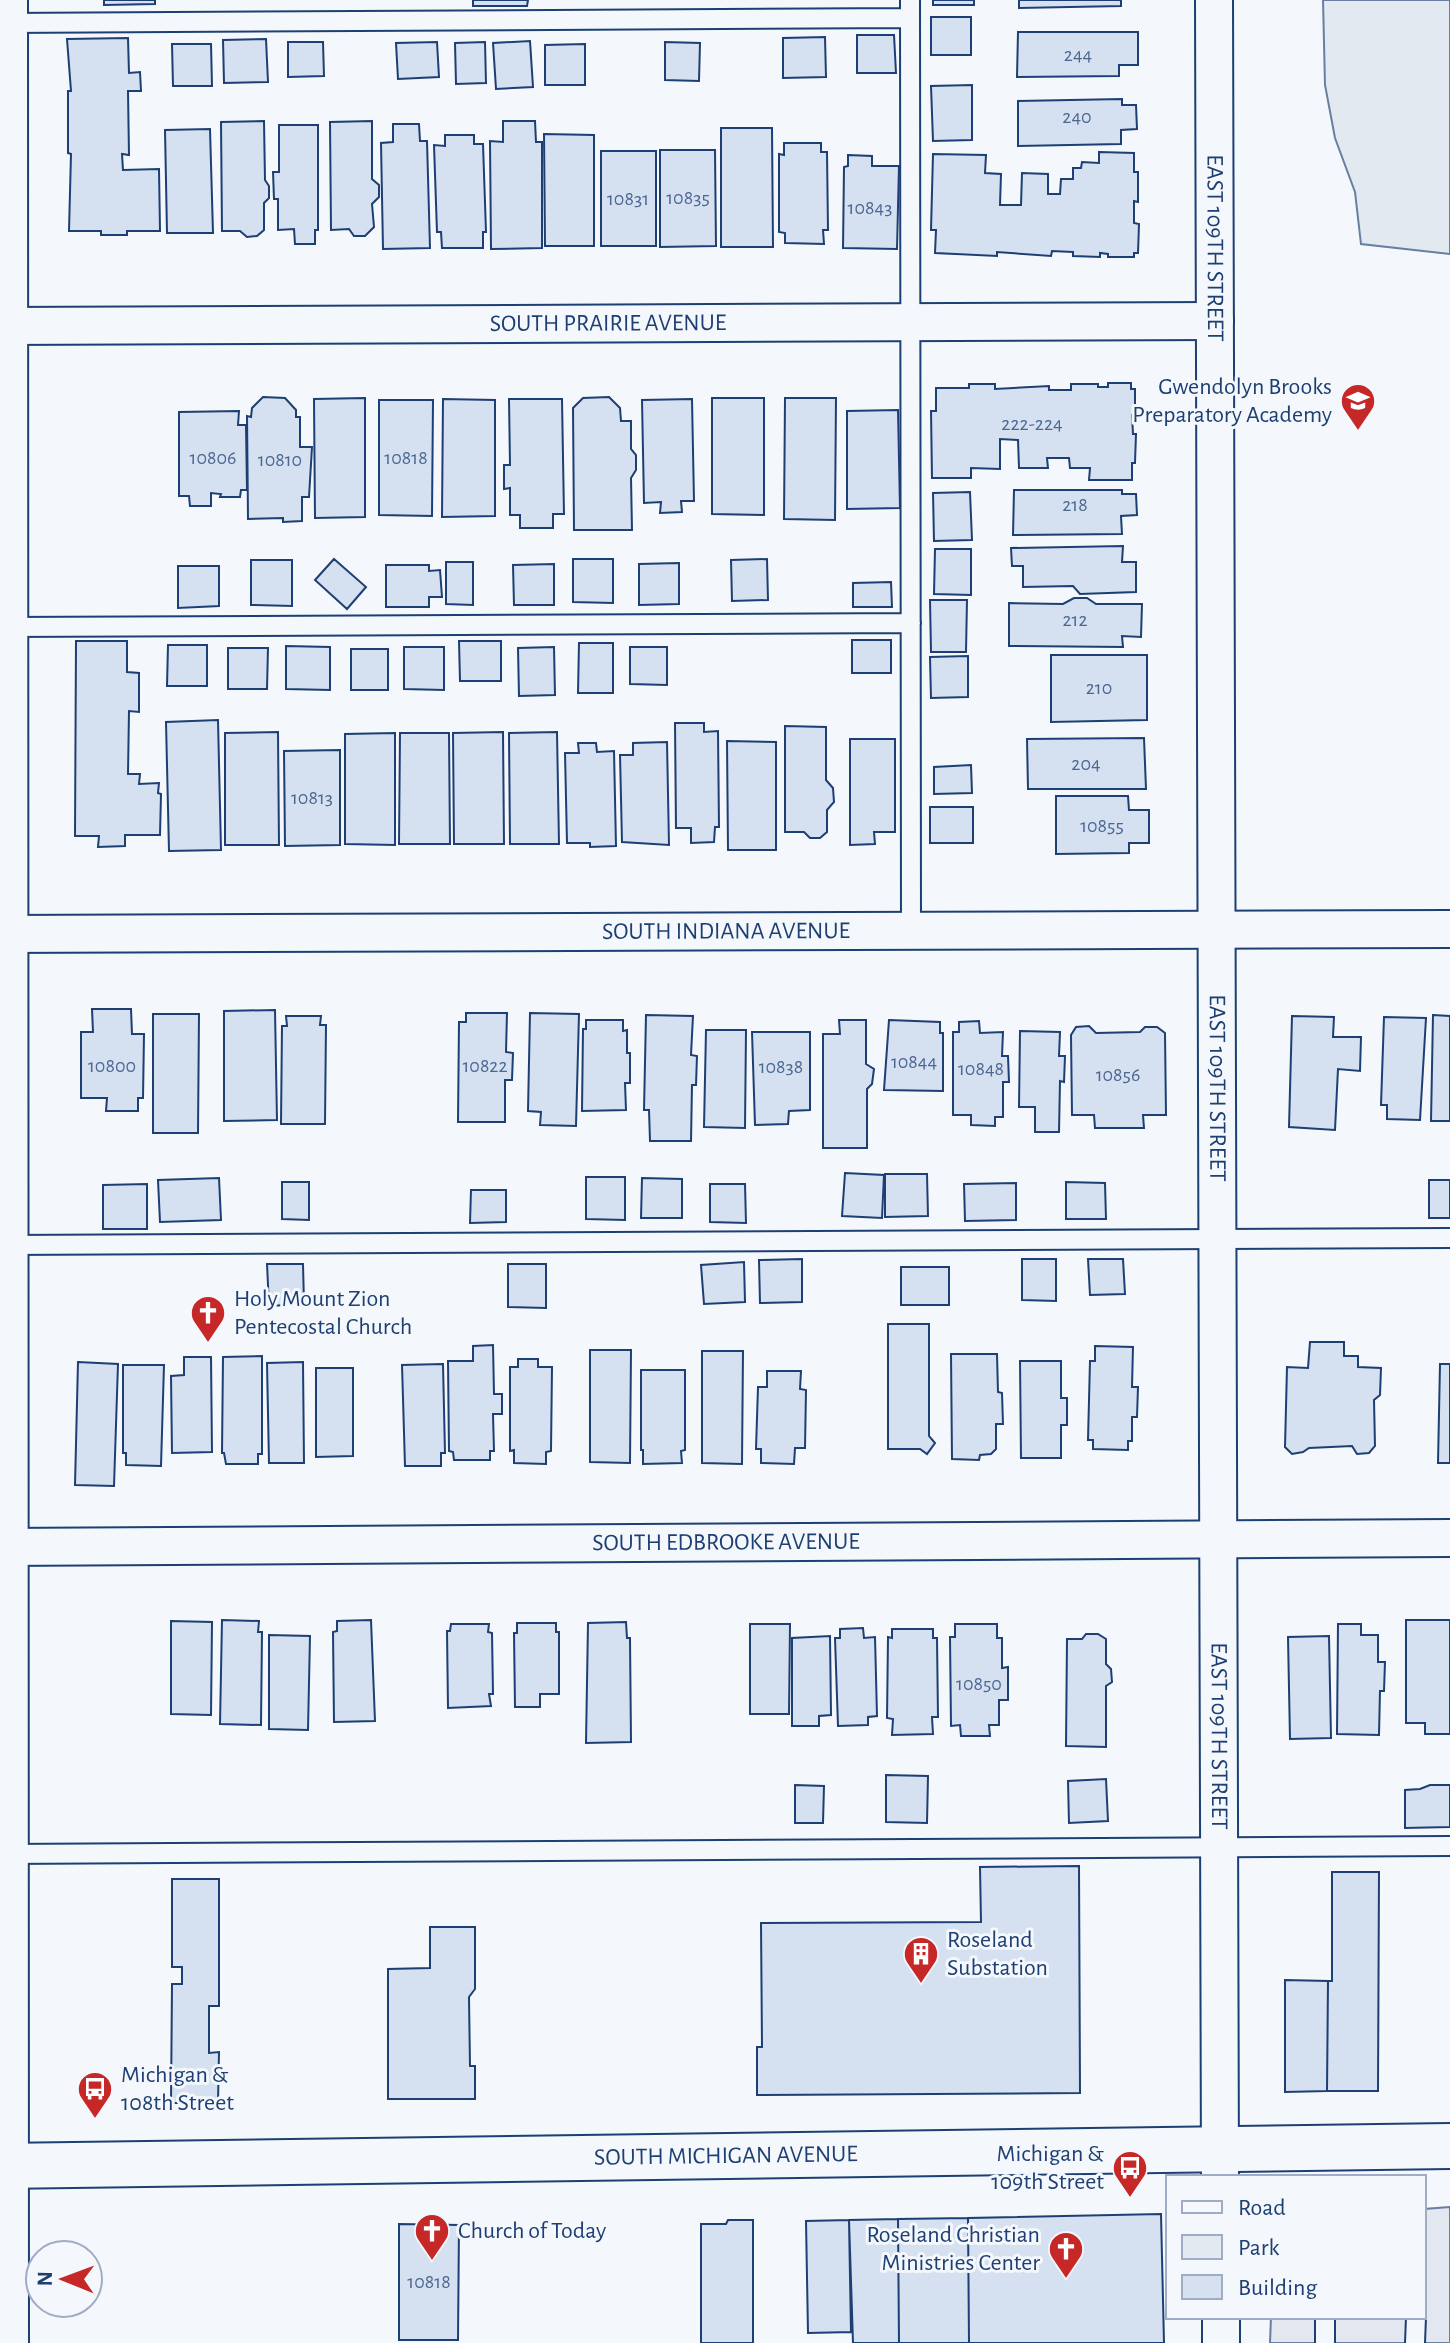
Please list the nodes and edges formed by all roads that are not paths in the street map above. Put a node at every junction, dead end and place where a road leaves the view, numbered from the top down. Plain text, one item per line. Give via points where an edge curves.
1 (1214, 0) edge
2 (910, 9) edge
3 (6, 16) edge
4 (1215, 321) junction
5 (910, 322) junction
6 (4, 326) edge
7 (911, 623) junction
8 (5, 626) edge
9 (1217, 929) junction
10 (1450, 929) edge
11 (911, 930) junction
12 (5, 934) edge
13 (1450, 1238) edge
14 (1218, 1239) junction
15 (5, 1245) edge
16 (1450, 1538) edge
17 (1219, 1539) junction
18 (5, 1547) edge
19 (1450, 1846) edge
20 (1219, 1847) junction
21 (5, 1854) edge
22 (1450, 2146) edge
23 (1220, 2164) edge
24 (5, 2166) edge
25 (1221, 2319) edge
26 (1325, 2319) edge
27 (1416, 2319) edge
28 (10, 2343) edge
29 (1221, 2343) edge
30 (1325, 2343) edge
31 (1415, 2343) edge

1 - 4 street, EAST 109TH STREET
2 - 3 lane
2 - 5 lane
3 - 6 street
4 - 5 street, SOUTH PRAIRIE AVENUE
4 - 9 street, EAST 109TH STREET
5 - 6 street, SOUTH PRAIRIE AVENUE
5 - 7 lane
6 - 8 street
7 - 8 lane
7 - 11 lane
8 - 12 street
9 - 10 street, SOUTH INDIANA AVENUE
9 - 11 street, SOUTH INDIANA AVENUE
9 - 14 street, EAST 109TH STREET
11 - 12 street, SOUTH INDIANA AVENUE
12 - 15 street
13 - 14 lane
14 - 15 lane
14 - 17 street, EAST 109TH STREET
15 - 18 street
16 - 17 street, SOUTH EDBROOKE AVENUE
17 - 18 street, SOUTH EDBROOKE AVENUE
17 - 20 street, EAST 109TH STREET
18 - 21 street
19 - 20 lane
20 - 21 lane
20 - 23 street, EAST 109TH STREET
21 - 24 street
22 - 23 main road, SOUTH MICHIGAN AVENUE
23 - 24 main road, SOUTH MICHIGAN AVENUE
24 - 28 street
25 - 29 street
26 - 30 lane
27 - 31 lane

